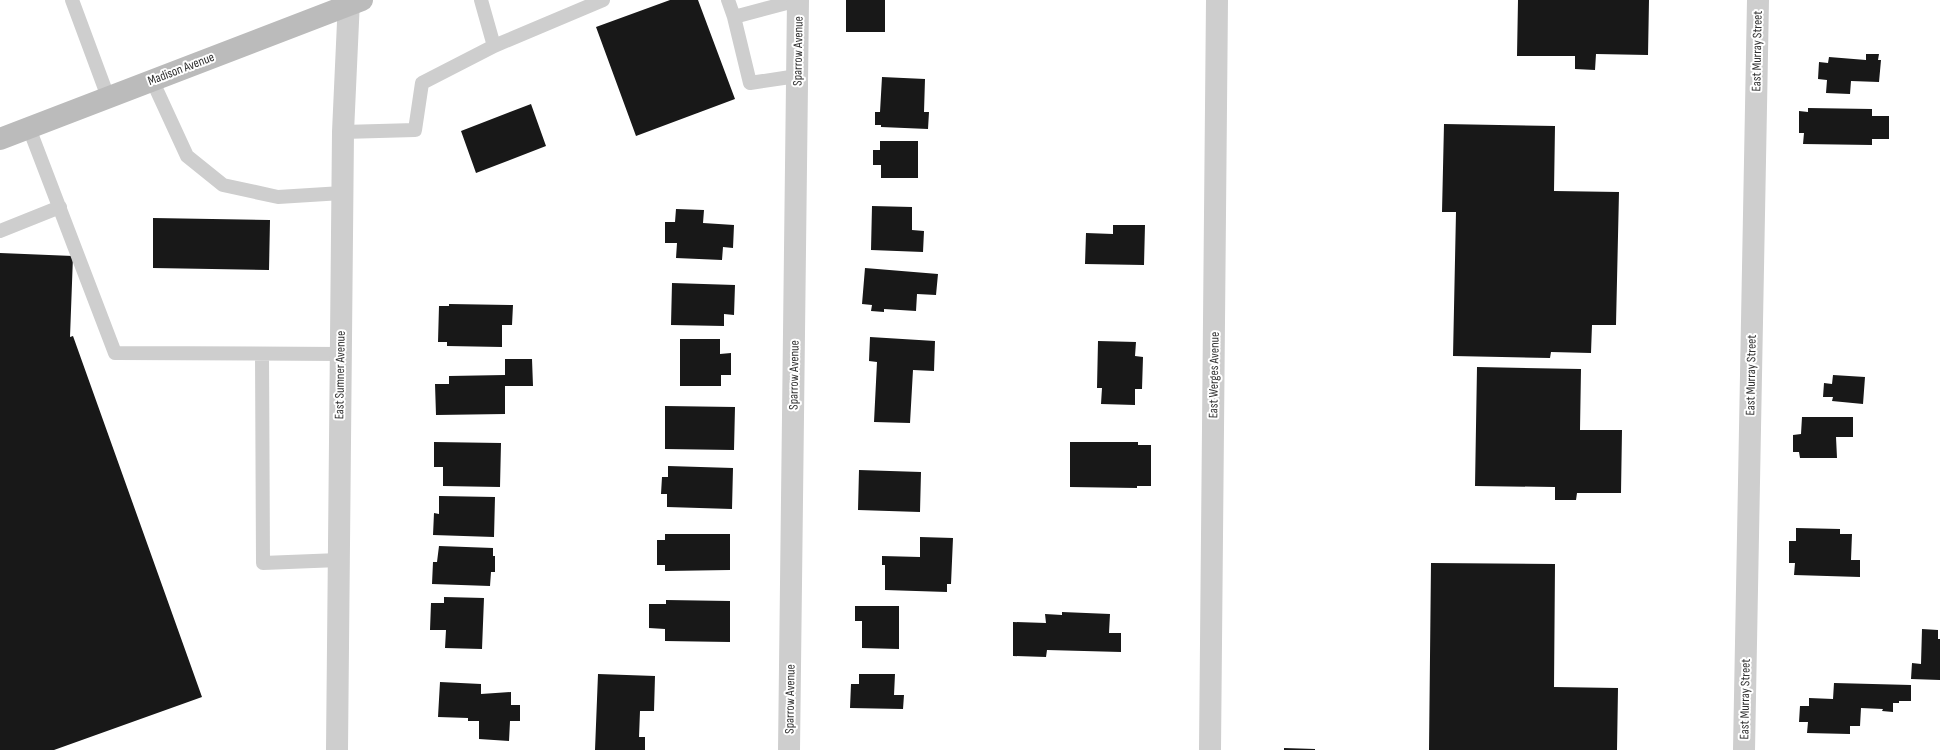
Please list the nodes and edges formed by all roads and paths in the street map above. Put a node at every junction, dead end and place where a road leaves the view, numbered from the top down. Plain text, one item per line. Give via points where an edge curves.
1 (72, 0) edge
2 (481, 0) edge
3 (603, 0) edge
4 (728, 0) edge
5 (798, 0) edge
6 (1217, 0) edge
7 (1758, 0) edge
8 (353, 2) edge
9 (734, 18) junction
10 (494, 46) junction
11 (797, 76) junction
12 (152, 80) junction
13 (108, 97) junction
14 (29, 128) junction
15 (343, 132) junction
16 (0, 139) edge
17 (342, 193) junction
18 (60, 207) junction
19 (0, 231) edge
20 (262, 354) junction
21 (341, 354) junction
22 (339, 560) junction
23 (337, 750) edge
24 (790, 750) edge
25 (1210, 750) edge
26 (1744, 750) edge

1 - 13 lane
2 - 10 lane
3 - 10 lane
4 - 9 lane
5 - 9 lane
5 - 11 street, Sparrow Avenue
6 - 25 street, East Werges Avenue
7 - 26 street, East Murray Street
8 - 12 main road, Madison Avenue
8 - 15 street, East Sumner Avenue
9 - 11 lane via 750,83
10 - 15 lane via 422,82 415,130
11 - 24 street, Sparrow Avenue
12 - 13 main road, Madison Avenue
12 - 17 lane via 187,156 223,185 278,197
13 - 14 main road, Madison Avenue
14 - 16 main road, Madison Avenue
14 - 18 lane
15 - 17 street, East Sumner Avenue
17 - 21 street, East Sumner Avenue
18 - 19 lane
18 - 20 lane via 115,353
20 - 21 lane
20 - 22 lane via 263,563
21 - 22 street, East Sumner Avenue
22 - 23 street, East Sumner Avenue

